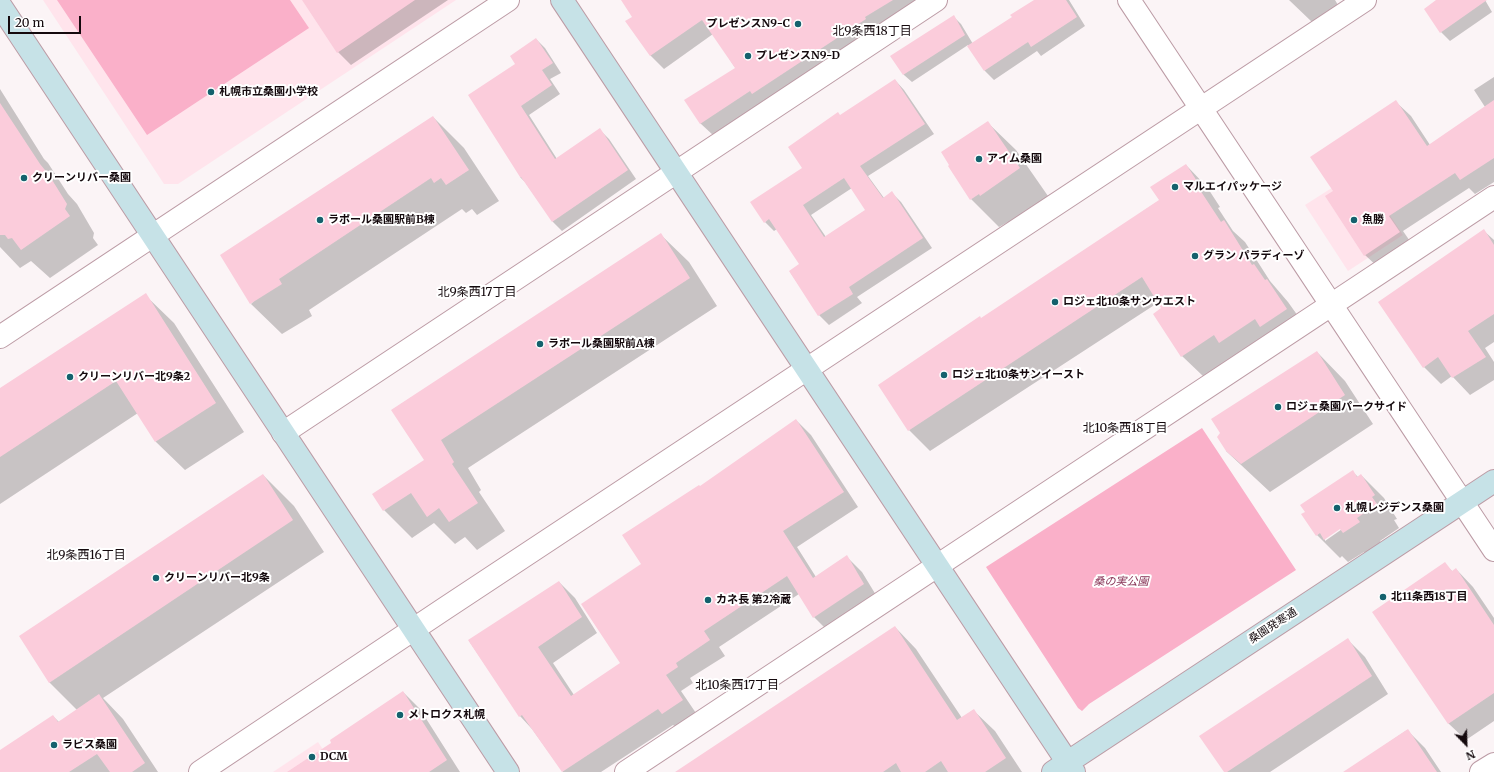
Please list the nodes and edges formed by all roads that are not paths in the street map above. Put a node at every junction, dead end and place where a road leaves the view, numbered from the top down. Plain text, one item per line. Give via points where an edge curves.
1 (508, 0) edge
2 (562, 0) edge
3 (936, 0) edge
4 (1129, 0) edge
5 (1365, 0) edge
6 (0, 5) edge
7 (1201, 109) junction
8 (676, 172) junction
9 (1494, 197) edge
10 (153, 236) junction
11 (1331, 305) junction
12 (0, 337) edge
13 (807, 369) junction
14 (283, 433) junction
15 (1494, 481) edge
16 (1462, 502) junction
17 (1494, 550) edge
18 (937, 565) junction
19 (414, 630) junction
20 (1494, 764) edge
21 (1065, 769) edge
22 (200, 772) edge
23 (508, 772) edge
24 (626, 772) edge
25 (1481, 772) edge

1 - 10 street
2 - 8 street
3 - 8 street
4 - 7 street
5 - 7 street
6 - 10 street
7 - 11 street
7 - 13 street
8 - 13 street
8 - 14 street
9 - 11 street
10 - 12 street
10 - 14 street
11 - 16 street
11 - 18 street
13 - 18 street
13 - 19 street
14 - 19 street
15 - 16 street, 桑園発寒通
16 - 17 street
16 - 21 street, 桑園発寒通
18 - 21 street
18 - 24 street
19 - 22 street
19 - 23 street
20 - 25 street

